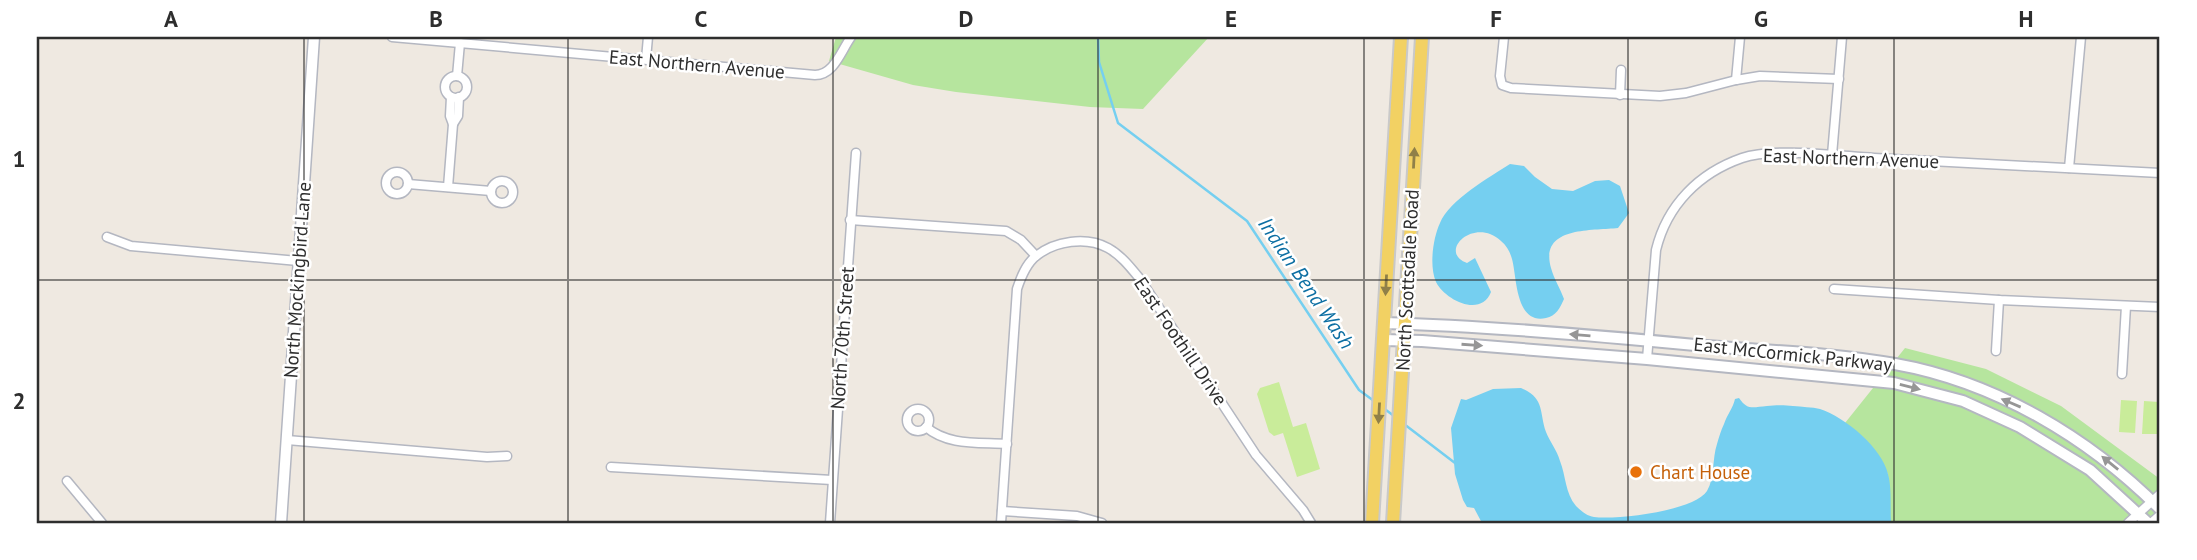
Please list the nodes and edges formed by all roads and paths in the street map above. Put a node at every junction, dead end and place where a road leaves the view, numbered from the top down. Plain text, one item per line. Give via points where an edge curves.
1 (314, 37) edge
2 (392, 37) edge
3 (648, 37) edge
4 (851, 37) edge
5 (1401, 37) edge
6 (1504, 37) edge
7 (1740, 37) edge
8 (1842, 37) edge
9 (2081, 37) edge
10 (1421, 38) edge
11 (460, 43) junction
12 (646, 59) junction
13 (1621, 70) dead end
14 (457, 76) junction
15 (1839, 79) junction
16 (1736, 80) junction
17 (1620, 95) junction
18 (455, 97) junction
19 (856, 153) dead end
20 (1832, 155) junction
21 (2069, 168) junction
22 (2160, 173) edge
23 (408, 184) dead end
24 (449, 187) junction
25 (491, 191) dead end
26 (850, 220) junction
27 (107, 237) dead end
28 (1036, 256) junction
29 (298, 261) junction
30 (1834, 289) dead end
31 (1999, 300) junction
32 (2126, 306) junction
33 (2160, 307) edge
34 (1384, 323) junction
35 (1405, 324) junction
36 (1648, 340) junction
37 (1404, 341) junction
38 (1383, 342) junction
39 (1996, 351) dead end
40 (1647, 359) junction
41 (2122, 374) dead end
42 (1970, 386) junction
43 (1963, 401) junction
44 (926, 427) dead end
45 (287, 440) junction
46 (1007, 444) junction
47 (507, 456) dead end
48 (611, 467) dead end
49 (832, 480) junction
50 (67, 481) dead end
51 (2157, 501) edge
52 (1002, 511) junction
53 (2138, 513) junction
54 (2160, 515) edge
55 (102, 523) edge
56 (281, 523) edge
57 (830, 523) edge
58 (1001, 523) edge
59 (1102, 523) edge
60 (1311, 523) edge
61 (1373, 523) edge
62 (1393, 523) edge
63 (2128, 523) edge
64 (2150, 523) edge

1 - 29 street, North Mockingbird Lane
2 - 11 street, East Northern Avenue
3 - 12 street
4 - 12 street, East Northern Avenue via 832,69 823,75
5 -> 34 main road, North Scottsdale Road
6 - 17 street via 1502,85
7 - 16 street
8 - 15 street
9 - 21 street
35 -> 10 main road, North Scottsdale Road
11 - 12 street, East Northern Avenue
11 - 14 street
13 - 17 street
14 - 18 street via 446,84 446,91
14 - 18 street via 467,86 465,93
15 - 16 street via 1760,76
15 - 20 street
16 - 17 street via 1673,95
18 - 24 street via 458,116 453,124
19 - 26 street, North 70th Street
20 - 21 street, East Northern Avenue
20 - 36 street, East Northern Avenue via 1745,157 1713,170 1687,192 1660,234
21 - 22 street, East Northern Avenue
23 - 24 street
24 - 25 street
26 - 28 street via 1006,231
26 - 49 street, North 70th Street
27 - 29 street via 131,246
28 - 46 street via 1017,291
28 - 60 street, East Foothill Drive via 1059,244 1088,242 1110,249 1129,265 1256,455
29 - 45 street, North Mockingbird Lane
30 - 31 street
31 - 32 street
31 - 39 street
32 - 33 street
32 - 41 street
34 - 35 main road, East McCormick Parkway
34 - 38 main road, North Scottsdale Road
36 -> 35 main road, East McCormick Parkway
35 - 37 main road, North Scottsdale Road
36 - 40 street, East Northern Avenue
36 - 42 main road, East McCormick Parkway via 1896,364
37 - 38 main road, East McCormick Parkway
37 -> 40 main road, East McCormick Parkway
37 - 62 main road, North Scottsdale Road
38 -> 61 main road, North Scottsdale Road
40 -> 43 main road, East McCormick Parkway via 1894,383
42 - 43 main road
51 -> 42 main road, East McCormick Parkway via 2060,428
43 - 53 main road, East McCormick Parkway via 2020,427 2079,463
44 - 46 street via 942,438
45 - 47 street
45 - 56 street, North Mockingbird Lane
46 - 52 street
48 - 49 street
49 - 57 street, North 70th Street
50 - 55 street
51 - 53 street
52 - 58 street
52 - 59 street via 1077,516
53 - 63 street
53 - 64 main road, East McCormick Parkway
54 - 64 street

